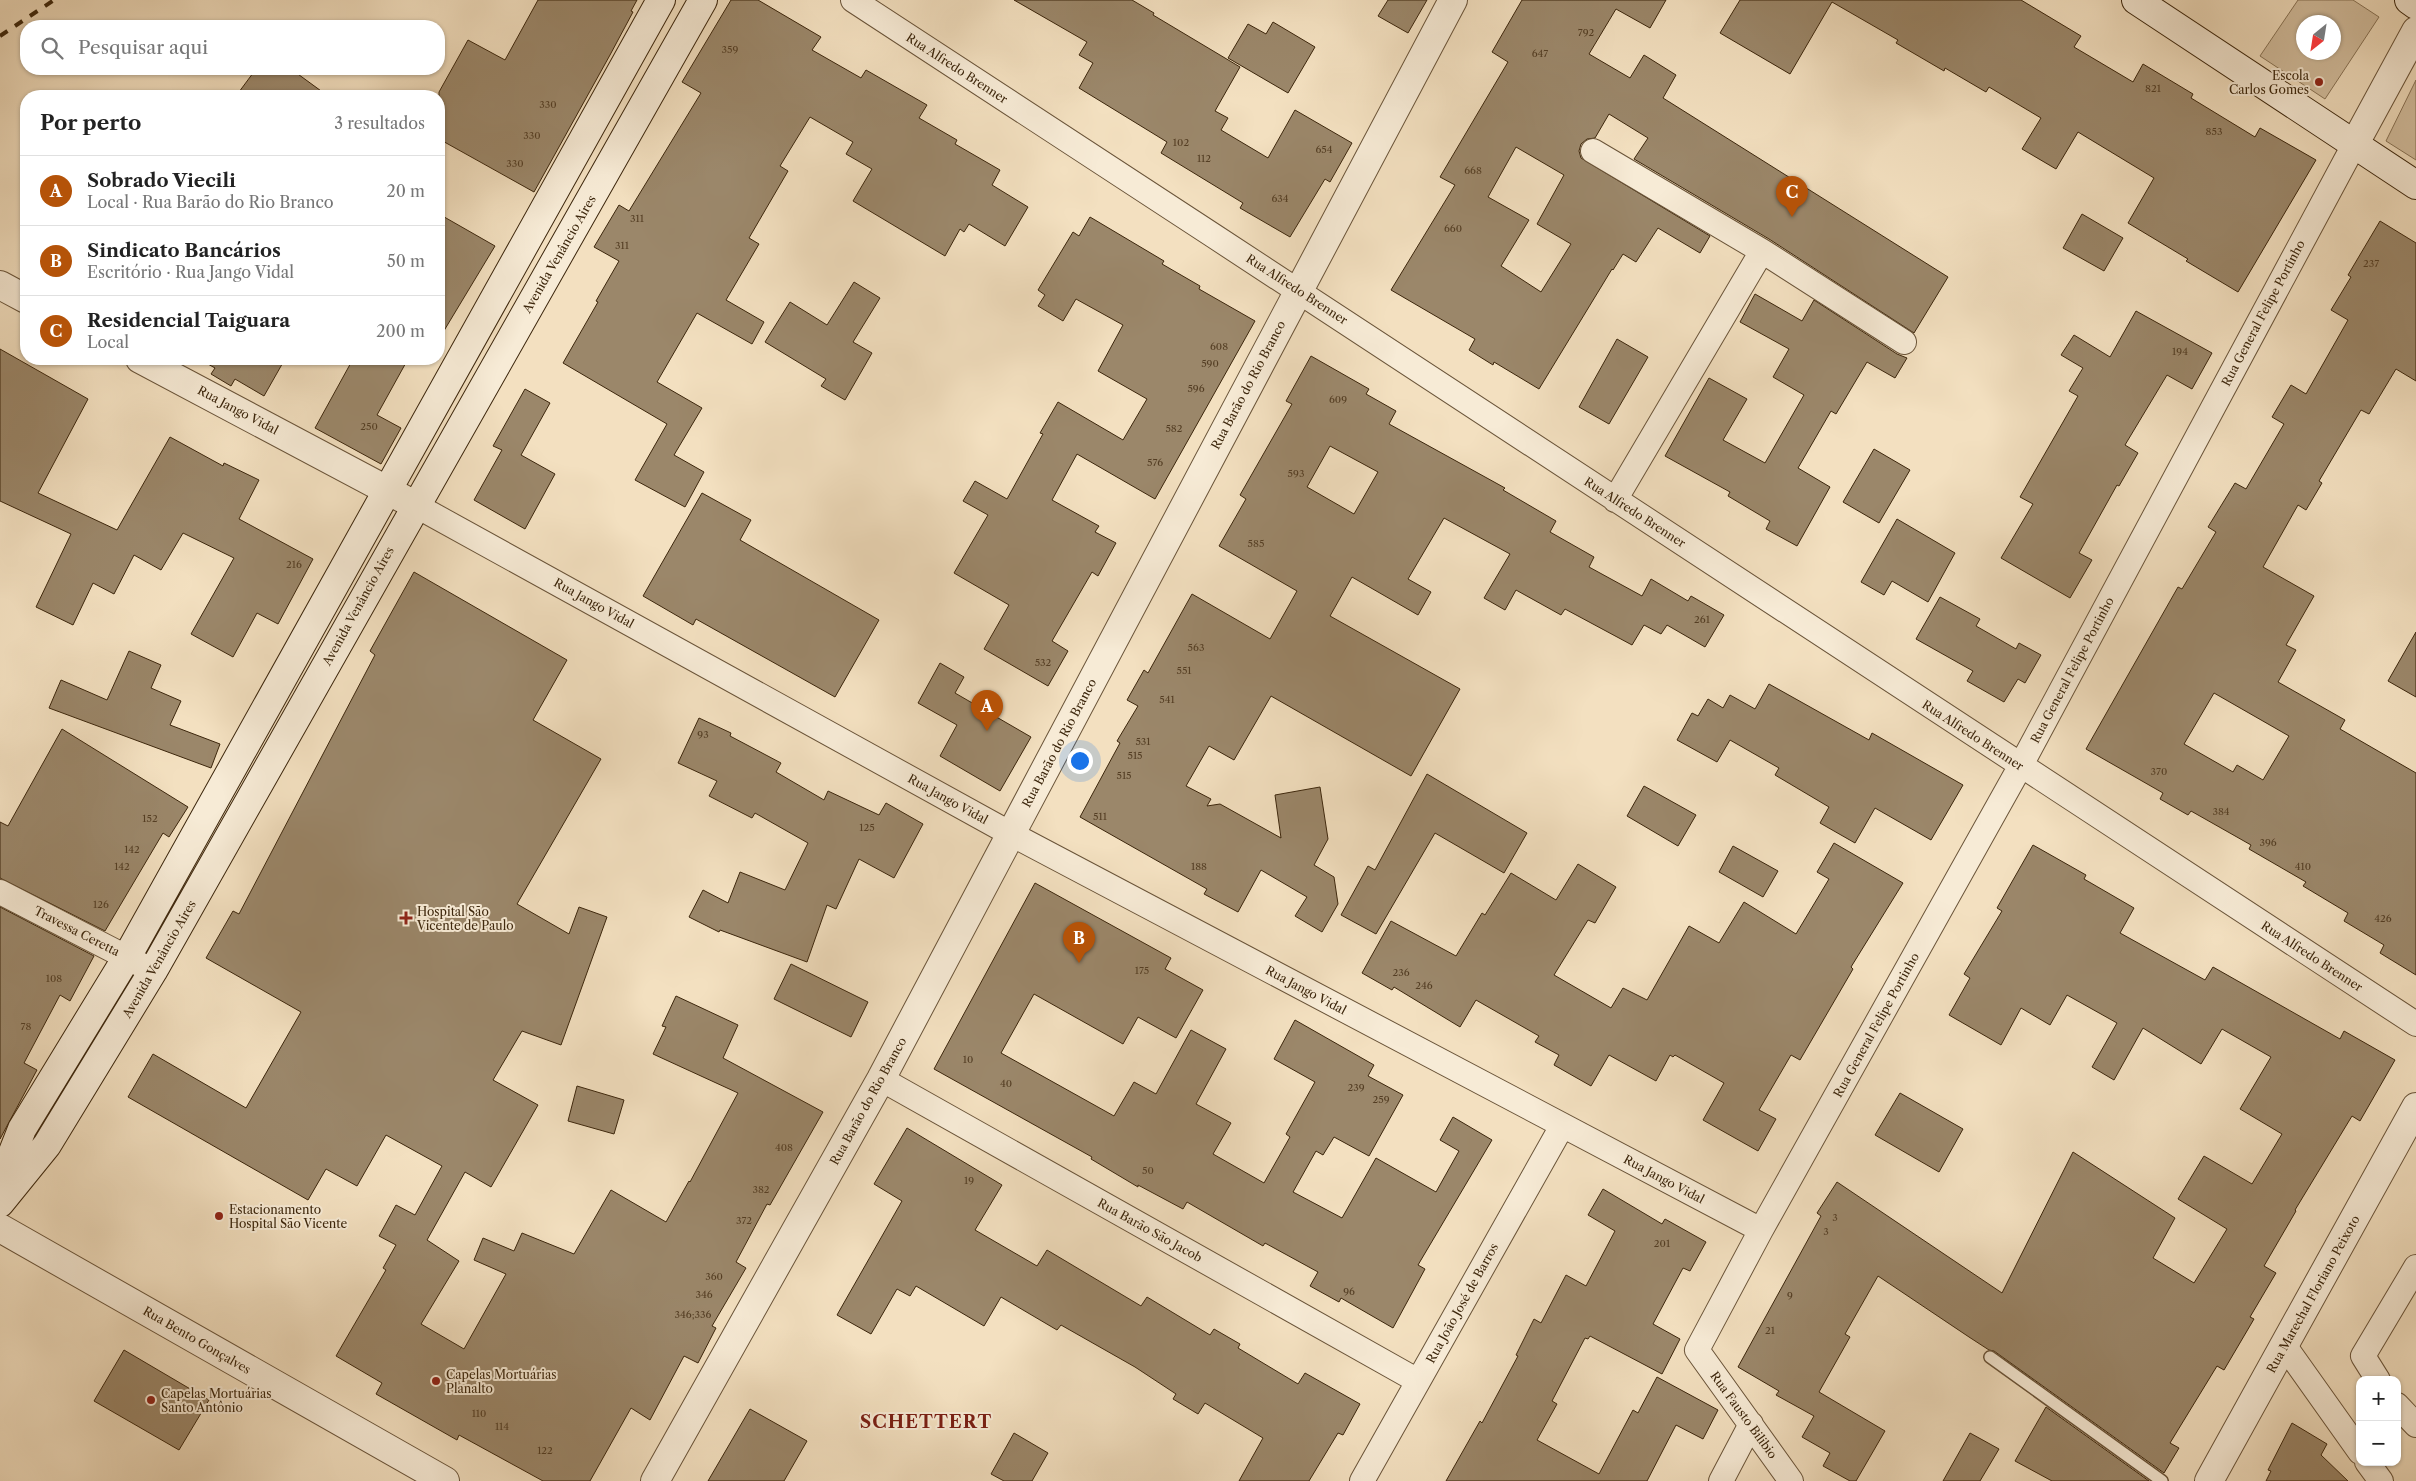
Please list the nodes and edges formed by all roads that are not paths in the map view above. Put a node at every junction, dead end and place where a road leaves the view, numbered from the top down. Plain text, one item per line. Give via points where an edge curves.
1 (661, 0) edge
2 (703, 0) edge
3 (854, 0) edge
4 (1453, 0) edge
5 (2136, 0) edge
6 (2409, 0) edge
7 (2416, 5) edge
8 (2416, 31) edge
9 (2354, 144) junction
10 (1593, 152) dead end
11 (2416, 185) edge
12 (531, 229) junction
13 (563, 249) junction
14 (1762, 251) junction
15 (0, 285) edge
16 (1298, 290) junction
17 (20, 296) edge
18 (1904, 342) dead end
19 (151, 365) edge
20 (387, 488) junction
21 (1615, 500) junction
22 (416, 504) junction
23 (2020, 767) junction
24 (1011, 834) junction
25 (0, 892) edge
26 (126, 956) junction
27 (153, 971) junction
28 (2416, 1024) edge
29 (63, 1062) junction
30 (881, 1079) junction
31 (86, 1084) junction
32 (2416, 1107) edge
33 (1562, 1126) junction
34 (0, 1185) edge
35 (0, 1203) edge
36 (0, 1228) edge
37 (1762, 1230) junction
38 (2416, 1267) edge
39 (2284, 1345) junction
40 (1697, 1350) joint
41 (1990, 1357) dead end
42 (2376, 1376) edge
43 (1418, 1381) junction
44 (2401, 1409) edge
45 (1751, 1424) junction
46 (2416, 1425) edge
47 (2356, 1446) edge
48 (2370, 1466) edge
49 (446, 1481) edge
50 (655, 1481) edge
51 (1362, 1481) edge
52 (1721, 1481) edge
53 (1791, 1481) edge
54 (2162, 1481) edge
55 (2209, 1481) edge
56 (2381, 1481) edge

1 - 12 main road
2 - 13 main road, Avenida Venâncio Aires
3 - 16 street, Rua Alfredo Brenner
4 - 16 main road, Rua Barão do Rio Branco
5 - 9 main road
6 - 7 main road
8 - 9 main road
9 - 11 main road
9 - 23 street, Rua General Felipe Portinho
10 - 14 street
12 - 13 main road
12 - 20 main road
13 - 22 main road, Avenida Venâncio Aires
14 - 18 street
14 - 21 street
15 - 17 main road
16 - 21 street, Rua Alfredo Brenner
16 - 24 main road, Rua Barão do Rio Branco
19 - 20 main road, Rua Jango Vidal
20 - 22 main road, Rua Jango Vidal
20 - 26 main road
21 - 23 street, Rua Alfredo Brenner
22 - 24 street, Rua Jango Vidal
22 - 27 main road, Avenida Venâncio Aires
23 - 28 street, Rua Alfredo Brenner
23 - 37 street, Rua General Felipe Portinho
24 - 30 main road, Rua Barão do Rio Branco
24 - 33 street, Rua Jango Vidal
25 - 26 street, Travessa Ceretta
26 - 27 street, Travessa Ceretta
26 - 29 main road
27 - 31 main road, Avenida Venâncio Aires
29 - 31 lane
29 - 34 main road via 22,1130
30 - 43 street, Rua Barão São Jacob
30 - 50 main road, Rua Barão do Rio Branco
31 - 35 main road, Avenida Venâncio Aires via 47,1145
32 - 39 main road, Rua Marechal Floriano Peixoto
33 - 37 street, Rua Jango Vidal
33 - 43 street, Rua João José de Barros
36 - 49 main road, Rua Bento Gonçalves
37 - 40 street, Rua General Felipe Portinho
38 - 42 street via 2363,1356
39 - 47 street
39 - 55 main road, Rua Marechal Floriano Peixoto
40 - 45 street, Rua Fausto Bilibio
41 - 54 lane
43 - 51 street, Rua João José de Barros
44 - 46 street
45 - 52 street
45 - 53 street, Rua Fausto Bilibio
48 - 56 street

